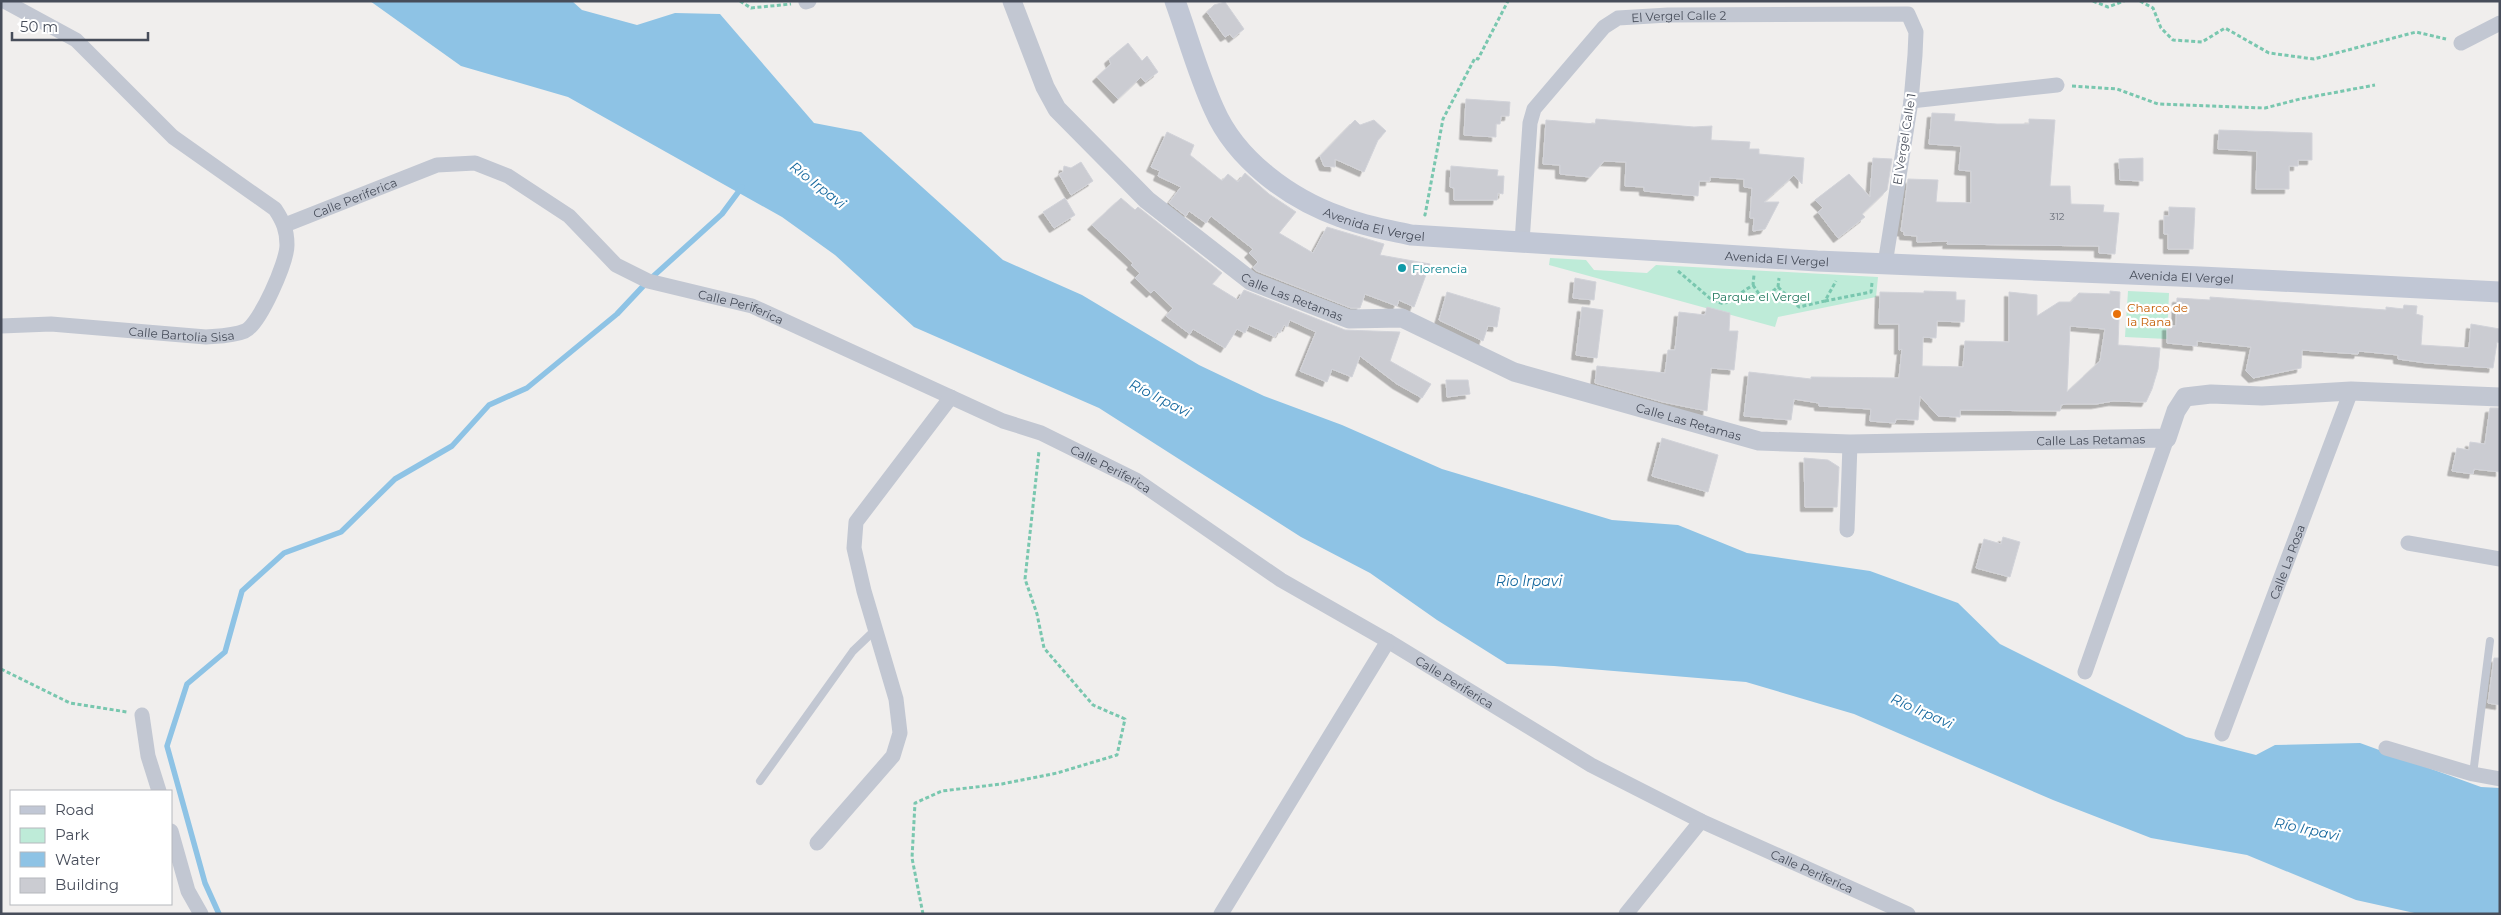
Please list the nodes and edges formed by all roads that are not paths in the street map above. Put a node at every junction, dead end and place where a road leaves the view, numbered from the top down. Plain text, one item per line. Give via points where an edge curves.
1 (4, 1) edge
2 (1012, 1) edge
3 (1176, 1) edge
4 (1908, 14) joint
5 (2500, 23) edge
6 (2461, 42) road end
7 (2057, 85) road end
8 (1910, 101) junction
9 (286, 225) junction
10 (1522, 242) junction
11 (1879, 272) junction
12 (2500, 292) edge
13 (1, 326) edge
14 (2351, 391) junction
15 (2500, 396) edge
16 (951, 397) junction
17 (2166, 438) junction
18 (1850, 444) junction
19 (1847, 530) dead end
20 (2408, 543) dead end
21 (2500, 559) edge
22 (875, 630) junction
23 (2490, 640) dead end
24 (1388, 641) junction
25 (2085, 672) dead end
26 (142, 715) road end
27 (2222, 734) dead end
28 (2386, 748) dead end
29 (2473, 774) junction
30 (2500, 779) edge
31 (760, 781) dead end
32 (159, 790) edge
33 (1701, 821) junction
34 (172, 835) edge
35 (817, 843) dead end
36 (201, 914) edge
37 (1221, 914) edge
38 (1626, 914) edge
39 (1908, 914) edge

1 - 9 street via 76,40 173,137 275,209
2 - 18 street, Calle Las Retamas via 1045,87 1057,109 1147,200 1251,281 1349,319 1402,318 1514,372 1759,441
3 - 10 main road, Avenida El Vergel via 1214,110 1223,126 1250,159 1282,187 1317,207 1366,225 1411,235
4 - 8 street, El Vergel Calle 1 via 1916,32
4 - 10 street, El Vergel Calle 2 via 1668,14 1618,18 1604,27 1534,109 1530,123
5 - 6 street
7 - 8 street
8 - 11 street, El Vergel Calle 1
9 - 13 street, Calle Bartolia Sisa via 287,247 278,277 258,318 246,331 206,337 51,324
9 - 16 street, Calle Periferica via 437,165 475,163 508,176 569,216 616,265 648,281 752,306
10 - 11 main road, Avenida El Vergel
11 - 12 main road, Avenida El Vergel
14 - 15 street
14 - 17 street via 2262,396 2211,394 2184,398
14 - 27 street, Calle La Rosa
16 - 22 street via 856,522 854,548
16 - 24 street, Calle Periferica via 1003,421 1041,433 1136,480 1281,580
17 - 18 street, Calle Las Retamas
17 - 25 street
18 - 19 street
20 - 21 street
22 - 31 lane via 853,651
22 - 35 street via 896,699 900,733 893,756
23 - 29 lane
24 - 33 street, Calle Periferica via 1591,765
24 - 37 street
26 - 32 street via 148,756
28 - 29 street
29 - 30 street
33 - 38 street
33 - 39 street, Calle Periferica
34 - 36 street via 188,891

